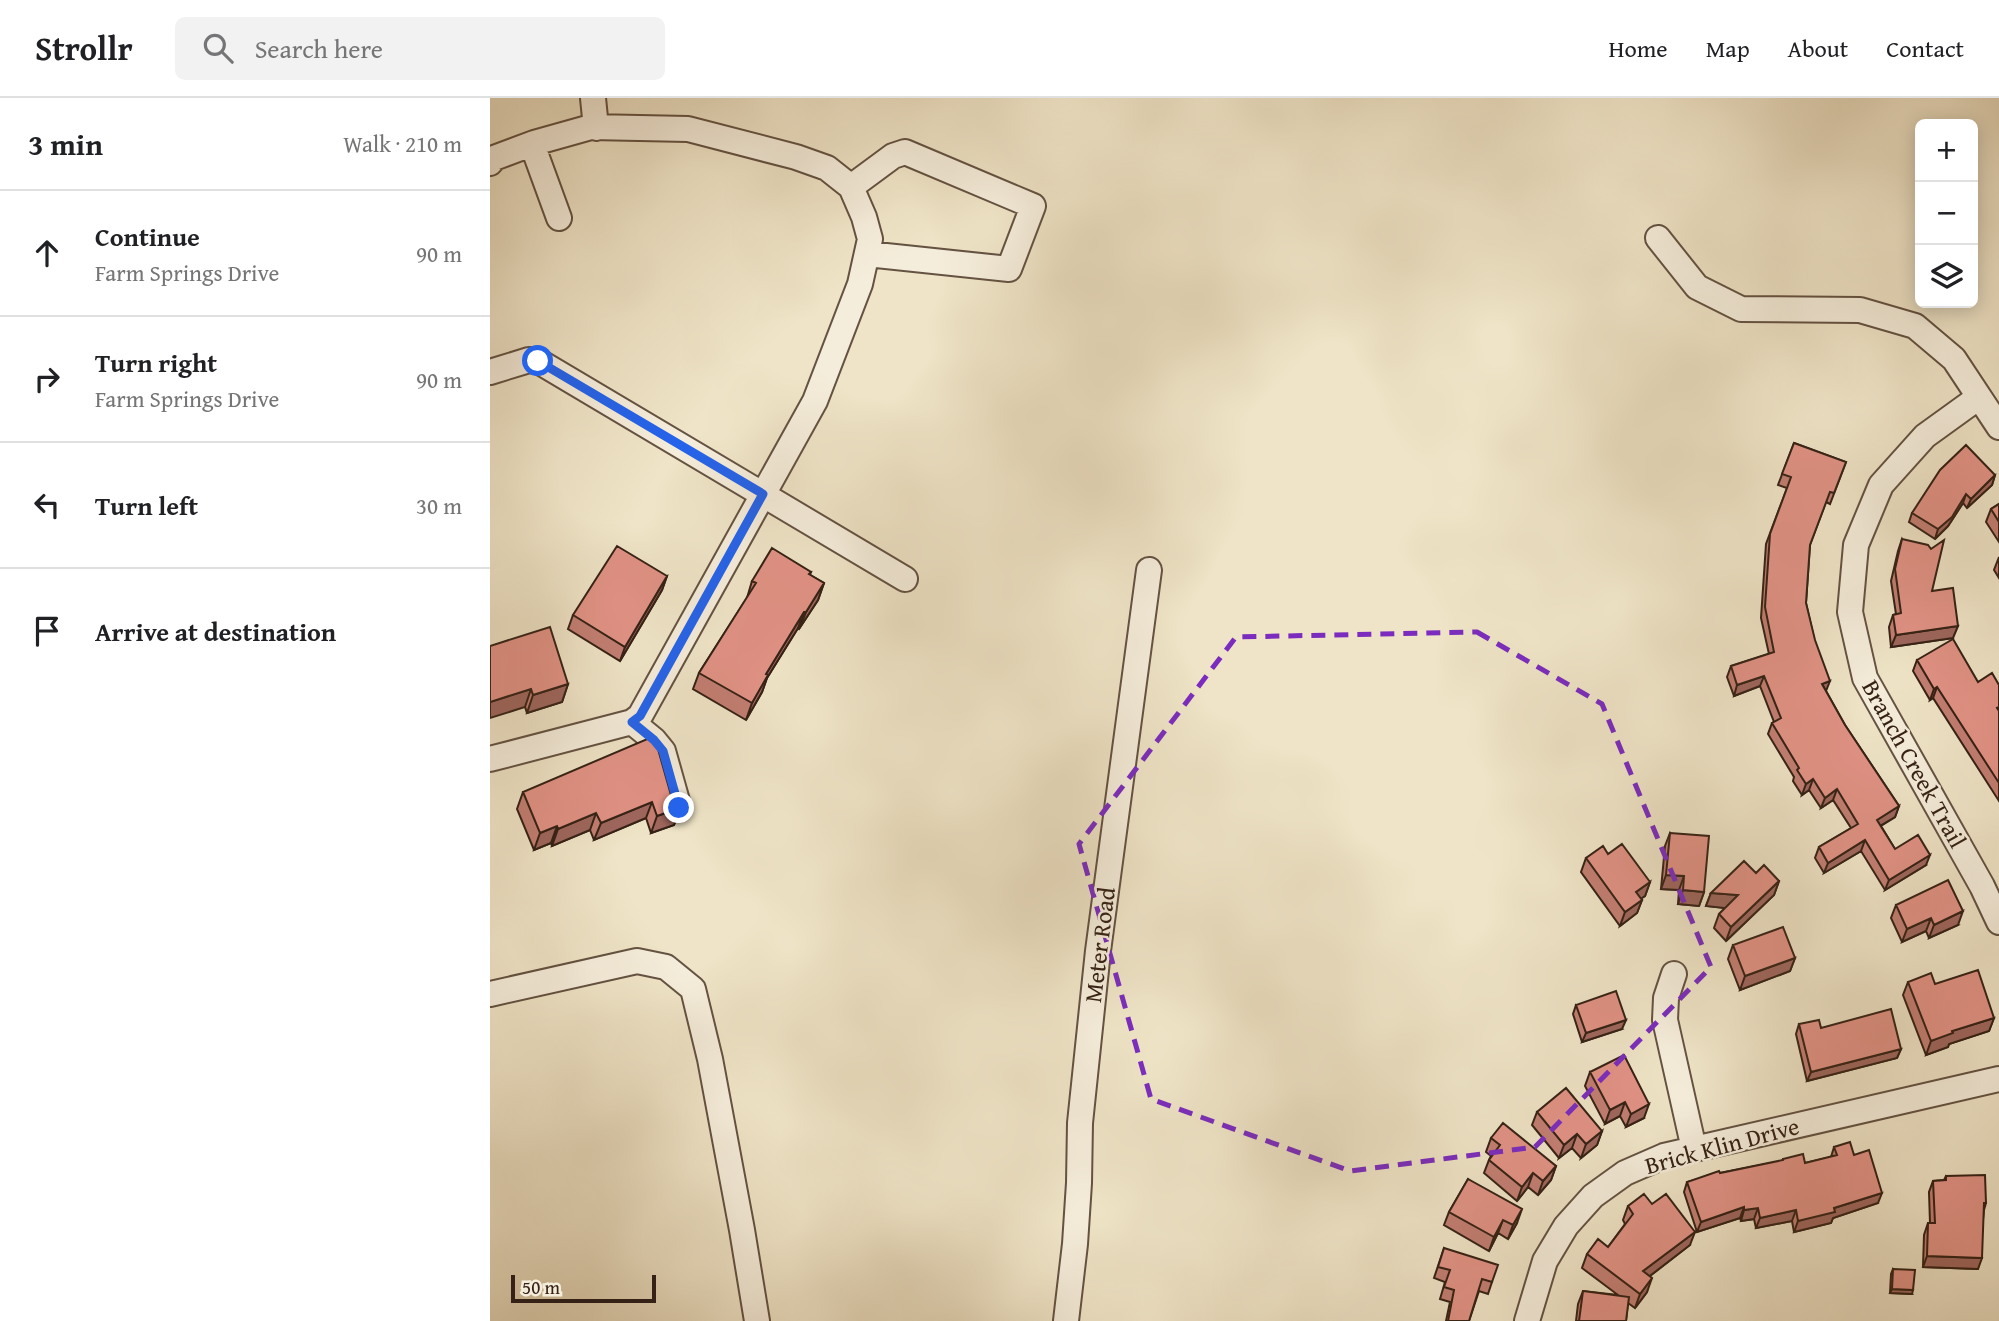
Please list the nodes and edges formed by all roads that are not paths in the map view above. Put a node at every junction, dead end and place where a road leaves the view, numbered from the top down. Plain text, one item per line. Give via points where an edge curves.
1 (593, 98) edge
2 (596, 128) junction
3 (532, 144) junction
4 (490, 163) edge
5 (851, 187) junction
6 (559, 218) dead end
7 (1658, 238) dead end
8 (867, 254) junction
9 (490, 372) edge
10 (1979, 397) junction
11 (1999, 427) edge
12 (763, 494) junction
13 (1149, 570) dead end
14 (905, 579) dead end
15 (632, 722) junction
16 (490, 760) edge
17 (679, 808) edge
18 (1999, 922) edge
19 (1674, 974) dead end
20 (490, 994) edge
21 (1999, 1079) edge
22 (1695, 1149) junction
23 (757, 1321) edge
24 (1066, 1321) edge
25 (1527, 1321) edge

1 - 2 street
2 - 3 street
2 - 5 street via 688,129 806,160 827,168
3 - 4 street
3 - 6 street
5 - 8 street via 870,239
5 - 8 street via 905,152 1033,206 1009,269
7 - 10 street via 1697,287 1741,309 1860,310 1915,326 1954,359
8 - 12 street via 815,401
9 - 12 street via 538,361
10 - 11 street
10 - 18 street, Branch Creek Trail via 1925,436 1881,485 1856,545 1850,612 1865,678
12 - 14 street
12 - 15 street via 640,716
13 - 24 street, Meter Road via 1098,951
15 - 16 street
15 - 17 street via 663,751
19 - 22 street via 1665,1020
20 - 23 street via 637,961 666,967 692,989 710,1059
21 - 22 street, Brick Klin Drive
22 - 25 street, Brick Klin Drive via 1625,1172 1593,1196 1566,1226 1545,1261

